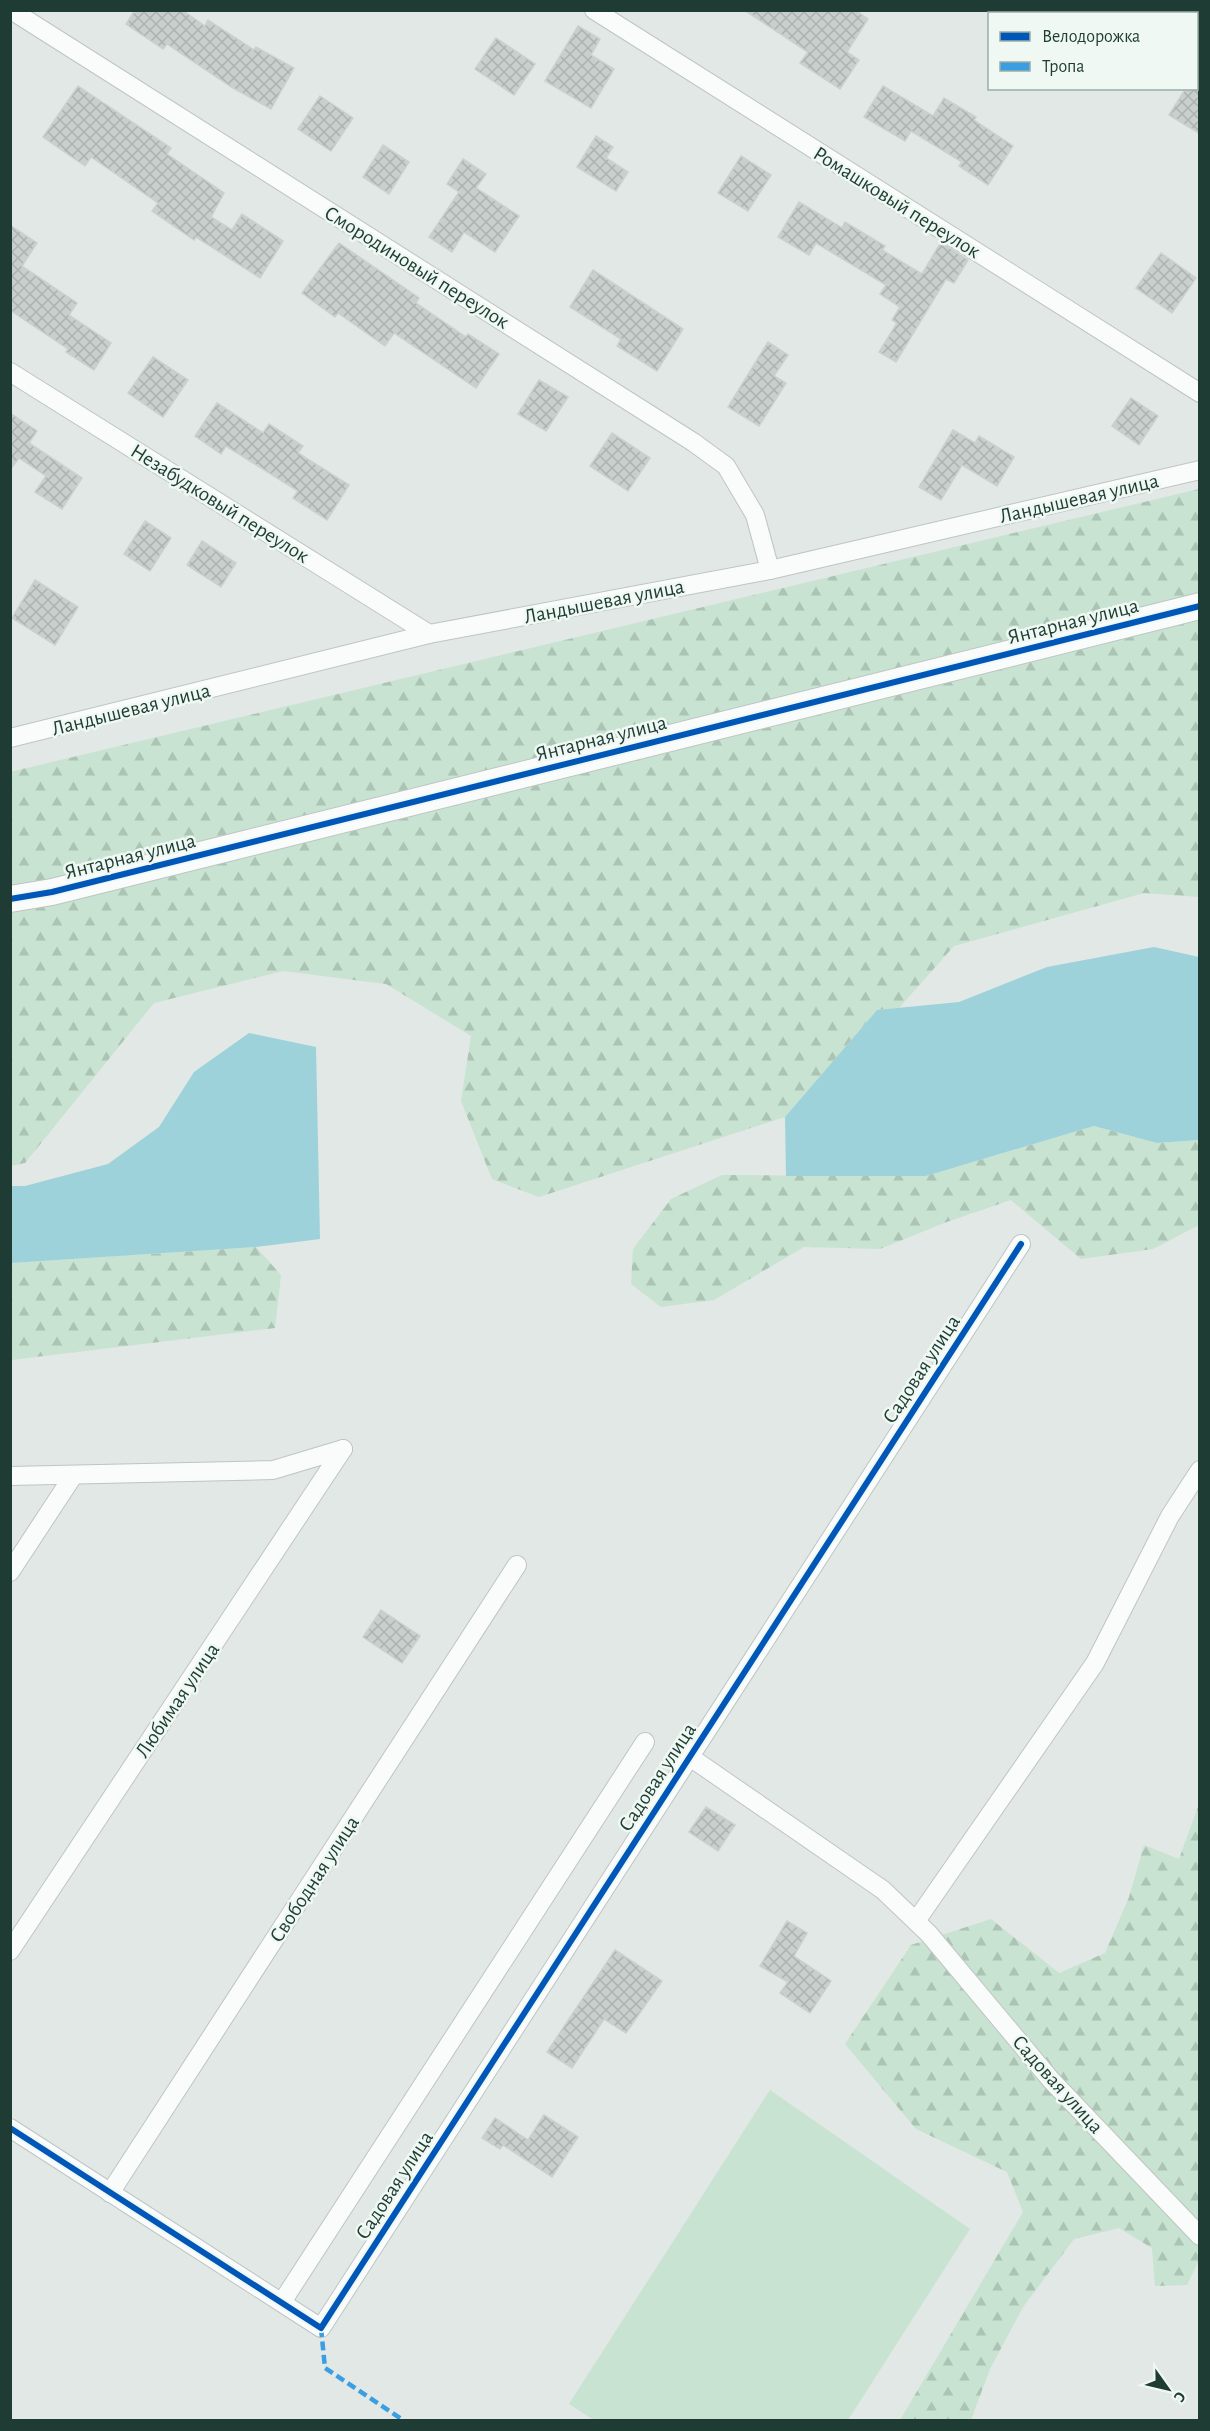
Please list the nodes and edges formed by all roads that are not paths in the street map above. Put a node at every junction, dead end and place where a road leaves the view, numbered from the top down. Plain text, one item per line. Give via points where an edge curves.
1 (10, 10) edge
2 (594, 10) edge
3 (10, 372) edge
4 (1200, 393) edge
5 (1200, 470) edge
6 (770, 570) junction
7 (1200, 606) edge
8 (429, 634) junction
9 (10, 738) edge
10 (10, 899) edge
11 (1021, 1244) dead end
12 (1200, 1470) edge
13 (10, 1476) edge
14 (73, 1476) junction
15 (517, 1565) dead end
16 (10, 1572) edge
17 (645, 1742) dead end
18 (690, 1757) junction
19 (916, 1921) junction
20 (10, 1951) edge
21 (10, 2128) edge
22 (110, 2193) junction
23 (1200, 2236) edge
24 (282, 2302) junction

1 - 6 street, Смородиновый переулок via 726,466 755,515
2 - 4 street, Ромашковый переулок
3 - 8 street, Незабудковый переулок
5 - 6 street, Ландышевая улица
6 - 8 street, Ландышевая улица
7 - 10 street, Янтарная улица via 52,892
8 - 9 street, Ландышевая улица
11 - 18 street, Садовая улица
12 - 19 street via 1170,1516 1095,1663
13 - 14 street
14 - 16 street
14 - 20 street, Любимая улица via 273,1470 343,1449
15 - 22 street, Свободная улица
17 - 24 street, Садовая улица
18 - 19 street, Садовая улица via 883,1890
18 - 24 street, Садовая улица via 321,2328
19 - 23 street, Садовая улица via 1051,2080
21 - 22 street
22 - 24 street

